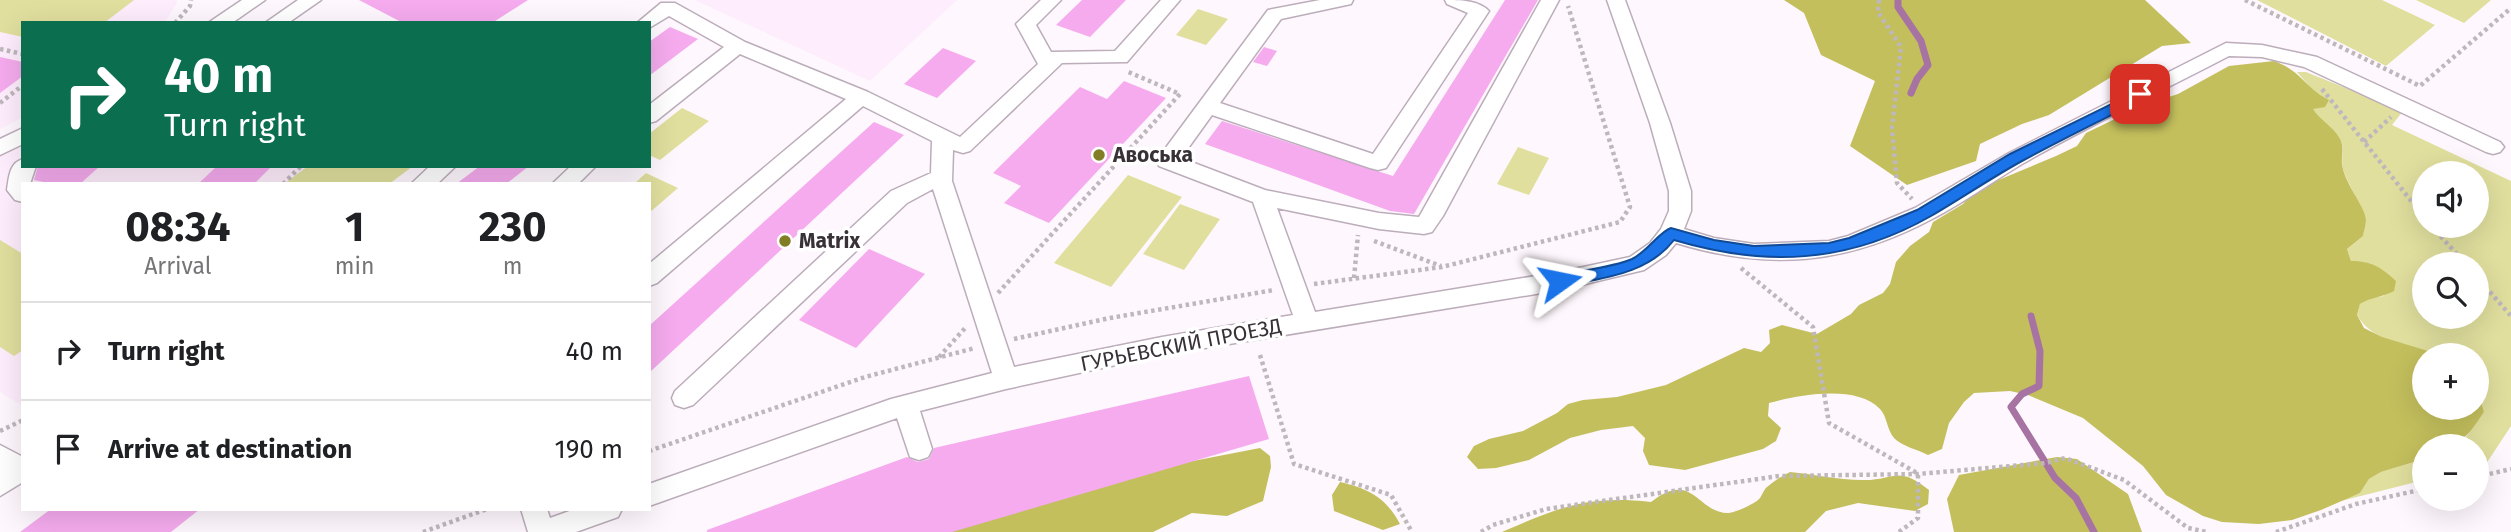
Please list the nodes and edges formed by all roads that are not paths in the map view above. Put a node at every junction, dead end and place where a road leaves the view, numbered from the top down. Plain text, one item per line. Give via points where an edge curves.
1 (257, 0) edge
2 (312, 0) edge
3 (1052, 0) edge
4 (1171, 0) edge
5 (1344, 0) edge
6 (1454, 0) edge
7 (1550, 0) edge
8 (1616, 0) edge
9 (662, 4) edge
10 (1279, 7) edge
11 (239, 10) junction
12 (220, 21) edge
13 (256, 21) edge
14 (277, 21) edge
15 (648, 21) edge
16 (738, 46) junction
17 (1048, 65) junction
18 (861, 97) junction
19 (1207, 106) junction
20 (651, 114) edge
21 (21, 136) edge
22 (943, 138) junction
23 (2493, 147) dead end
24 (0, 148) edge
25 (23, 168) edge
26 (442, 168) edge
27 (583, 168) edge
28 (941, 181) junction
29 (425, 182) edge
30 (565, 182) edge
31 (21, 192) edge
32 (1262, 197) junction
33 (1671, 233) junction
34 (1714, 246) joint
35 (651, 275) edge
36 (1307, 321) junction
37 (1006, 379) junction
38 (684, 398) dead end
39 (906, 405) junction
40 (919, 449) dead end
41 (15, 465) edge
42 (0, 485) edge
43 (651, 494) edge
44 (535, 511) edge
45 (603, 511) edge
46 (542, 532) edge

1 - 11 street
2 - 14 street
3 - 17 street via 1026,24
4 - 17 street via 1120,57 1057,57
5 - 10 street via 1295,12
6 - 19 street via 1479,11 1378,163
7 - 32 street via 1424,226
8 - 33 street via 1680,191 1680,211
9 - 15 street
9 - 16 street
10 - 19 street
11 - 12 street
11 - 13 street
16 - 18 street
16 - 20 street
17 - 22 street via 963,146
18 - 22 street
18 - 35 street
19 - 32 street via 1167,161
21 - 24 street
22 - 28 street
23 - 34 street via 2310,62 2262,51 2226,49 2016,158 1923,214 1853,243 1793,252
25 - 31 street
26 - 29 street
27 - 30 street
28 - 37 street
28 - 38 street via 931,181 900,197
32 - 36 street
33 - 34 lane
33 - 36 street, ГУРЬЕВСКИЙ ПРОЕЗД via 1636,264 1560,281
36 - 37 street, ГУРЬЕВСКИЙ ПРОЕЗД
37 - 39 street, ГУРЬЕВСКИЙ ПРОЕЗД
39 - 40 street
39 - 43 street, ГУРЬЕВСКИЙ ПРОЕЗД
41 - 42 street
44 - 46 street
45 - 46 street

